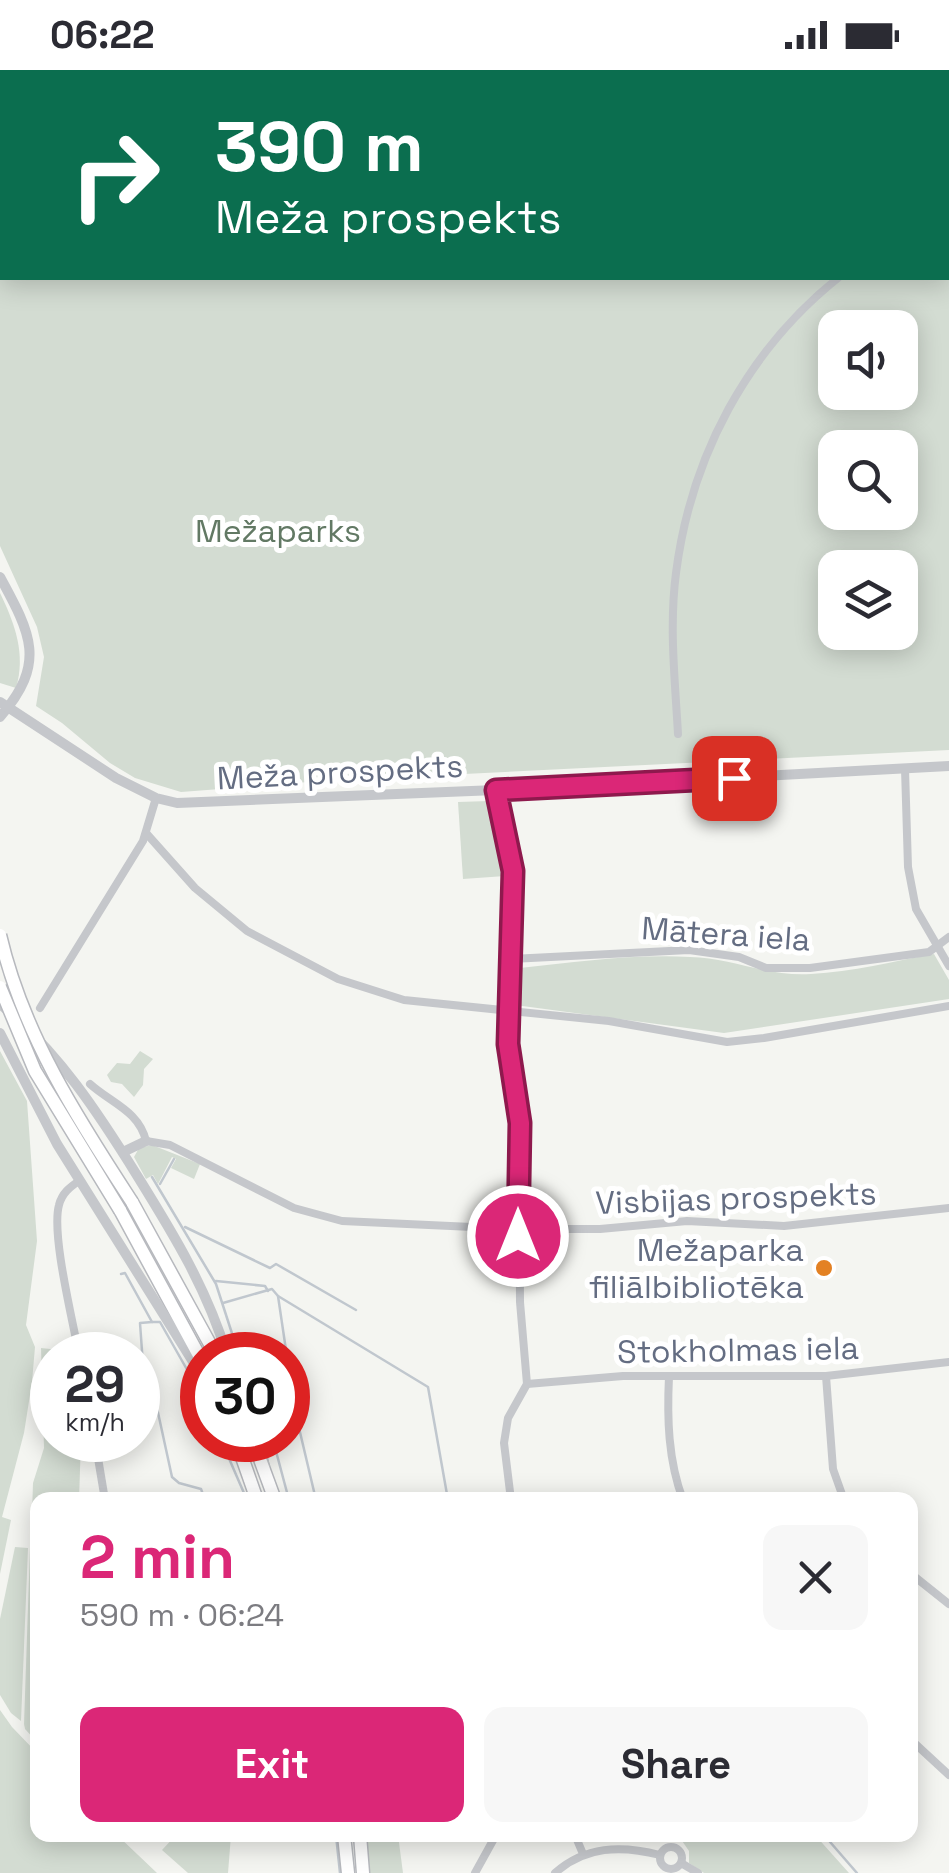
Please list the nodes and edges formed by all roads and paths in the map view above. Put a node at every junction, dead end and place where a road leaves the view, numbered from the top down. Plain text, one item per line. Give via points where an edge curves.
1 (836, 280) edge
2 (0, 577) edge
3 (4, 705) edge
4 (0, 717) edge
5 (678, 734) dead end
6 (949, 766) edge
7 (904, 769) junction
8 (496, 790) junction
9 (156, 798) junction
10 (146, 833) junction
11 (0, 934) edge
12 (949, 937) edge
13 (936, 947) junction
14 (510, 960) junction
15 (949, 966) edge
16 (0, 987) edge
17 (0, 1004) edge
18 (949, 1006) edge
19 (40, 1008) dead end
20 (508, 1013) junction
21 (0, 1032) edge
22 (49, 1051) junction
23 (21, 1074) junction
24 (90, 1084) dead end
25 (146, 1141) junction
26 (123, 1152) junction
27 (80, 1182) junction
28 (126, 1206) junction
29 (949, 1208) edge
30 (518, 1229) junction
31 (76, 1332) edge
32 (187, 1332) edge
33 (202, 1332) edge
34 (219, 1332) edge
35 (180, 1336) edge
36 (944, 1362) edge
37 (949, 1373) edge
38 (669, 1376) junction
39 (826, 1376) junction
40 (527, 1384) junction
41 (99, 1462) edge
42 (244, 1462) edge
43 (262, 1462) edge
44 (104, 1492) edge
45 (255, 1492) edge
46 (272, 1492) edge
47 (510, 1492) edge
48 (681, 1492) edge
49 (841, 1492) edge
50 (918, 1580) edge
51 (949, 1604) edge
52 (918, 1746) edge
53 (949, 1775) edge
54 (345, 1842) edge
55 (361, 1842) edge
56 (492, 1842) edge
57 (577, 1842) edge
58 (672, 1842) edge
59 (672, 1846) junction
60 (583, 1854) junction
61 (660, 1854) junction
62 (681, 1863) junction
63 (348, 1873) edge
64 (364, 1873) edge
65 (475, 1873) edge
66 (555, 1873) edge
67 (698, 1873) edge

1 - 5 street via 758,358 701,474 672,614
2 - 3 street via 30,648 19,697
3 - 4 street
3 - 9 street, Meža prospekts
6 - 7 street, Meža prospekts
7 - 8 street, Meža prospekts
7 - 13 street via 908,867 916,909
8 - 9 street, Meža prospekts via 200,804
8 - 14 street via 513,871
9 - 10 street
10 - 19 street
10 - 20 street via 217,908 291,957 404,1000
11 - 28 main road, bridge via 23,1014
12 - 13 street
13 - 14 street, Mātera iela via 810,968 766,968 689,950
13 - 15 street
14 - 20 street
16 - 28 main road, bridge via 36,1070
17 - 22 street
18 - 20 street via 727,1042 609,1021
20 - 30 street via 520,1123
21 - 23 street
22 - 23 street via 31,1055
22 - 26 street
23 - 27 street
24 - 25 street via 135,1117
25 - 26 street
25 - 30 street, Visbijas prospekts via 170,1144 294,1208 342,1221
26 - 34 street via 194,1270
27 - 31 street via 62,1197 58,1214
27 - 35 street
28 - 32 main road
28 - 33 main road
29 - 30 street, Visbijas prospekts via 784,1226 686,1221
30 - 40 street
36 - 37 street
36 - 39 street, Stokholmas iela
38 - 39 street, Stokholmas iela
38 - 40 street, Stokholmas iela
38 - 48 street via 667,1417
39 - 49 street
40 - 47 street via 508,1418 504,1442
41 - 44 street
42 - 45 main road
43 - 46 main road
50 - 51 street
52 - 53 street
54 - 63 main road
55 - 64 main road
56 - 65 street
57 - 60 street
58 - 59 street
59 - 61 street
59 - 62 street
60 - 61 street
60 - 66 street
61 - 62 street via 666,1868
62 - 67 street

